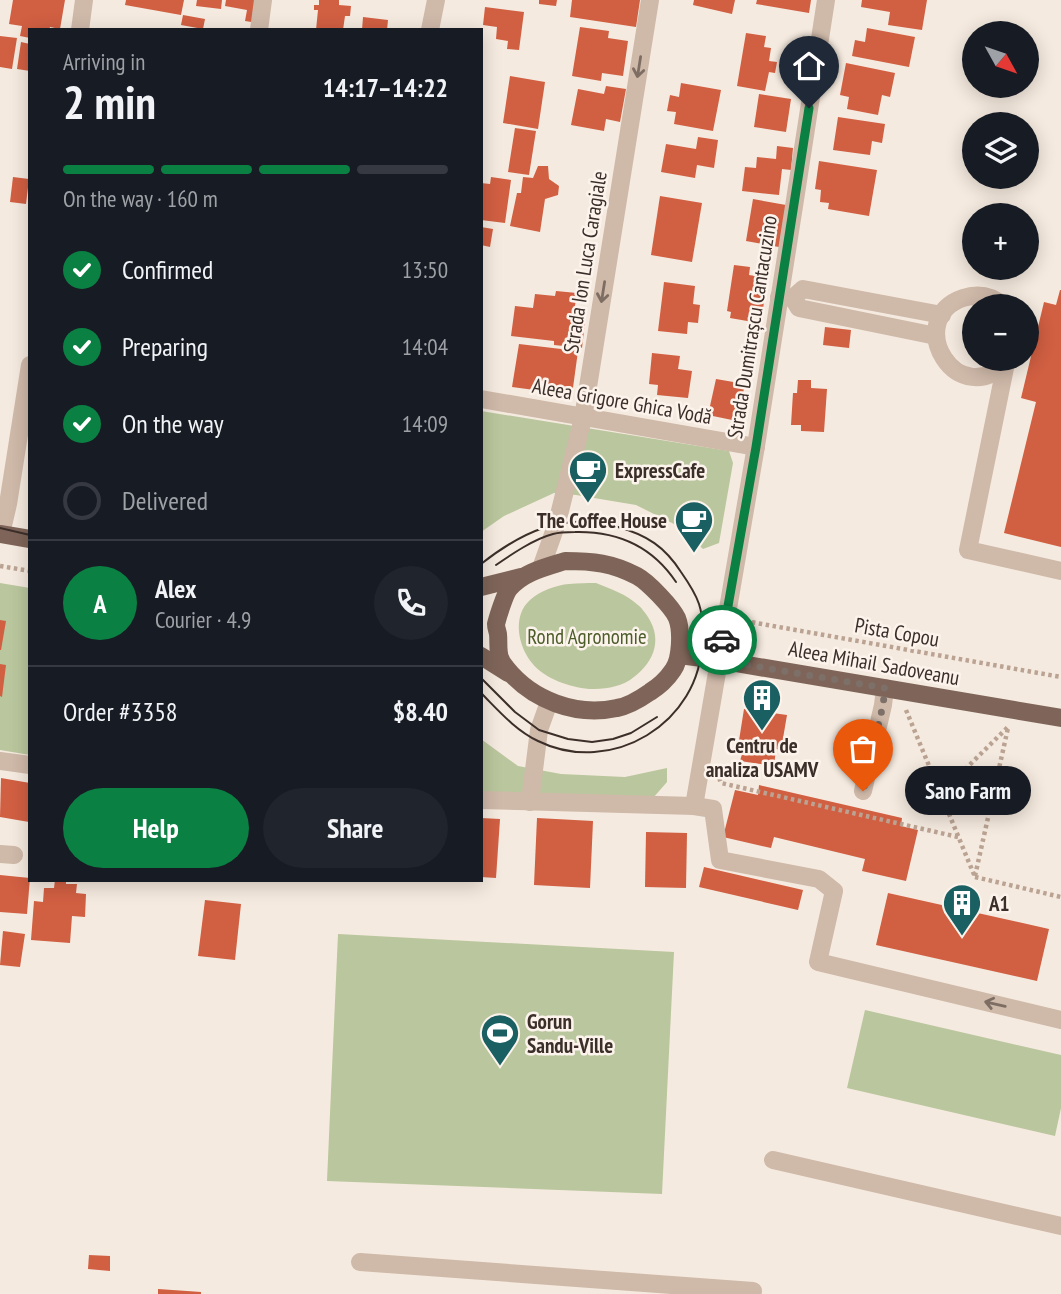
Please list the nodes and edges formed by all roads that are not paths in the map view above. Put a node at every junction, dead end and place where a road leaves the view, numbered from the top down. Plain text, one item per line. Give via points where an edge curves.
1 (85, 0) edge
2 (263, 0) edge
3 (436, 0) edge
4 (650, 0) edge
5 (826, 0) edge
6 (80, 28) edge
7 (259, 28) edge
8 (430, 28) edge
9 (786, 298) junction
10 (962, 298) edge
11 (942, 315) junction
12 (936, 336) junction
13 (997, 371) edge
14 (1006, 371) edge
15 (28, 378) edge
16 (483, 399) edge
17 (583, 418) junction
18 (756, 447) junction
19 (1, 534) edge
20 (28, 539) edge
21 (1061, 571) edge
22 (532, 572) junction
23 (483, 586) edge
24 (679, 655) junction
25 (483, 657) edge
26 (718, 660) junction
27 (514, 677) junction
28 (885, 688) junction
29 (549, 702) junction
30 (1061, 718) edge
31 (0, 761) edge
32 (28, 765) edge
33 (863, 791) dead end
34 (483, 800) edge
35 (530, 802) junction
36 (694, 806) junction
37 (1061, 1020) edge
38 (773, 1160) dead end
39 (1061, 1226) edge
40 (360, 1262) dead end
41 (753, 1291) dead end

1 - 6 street
2 - 7 street
3 - 8 street
4 -> 17 street, Strada Ion Luca Caragiale
5 - 9 street, Strada Dumitrașcu Cantacuzino
9 - 11 street via 803,289
9 - 12 street via 799,307
9 - 18 street, Strada Dumitrașcu Cantacuzino
10 - 11 street
11 - 12 street
12 - 13 street via 942,358 951,368 975,377
14 - 21 street via 968,550
15 - 19 street
16 - 17 street, Aleea Grigore Ghica Vodă
17 - 18 street, Aleea Grigore Ghica Vodă
17 - 22 street, Strada Ion Luca Caragiale via 557,523
18 - 26 street, Strada Dumitrașcu Cantacuzino
19 - 20 main road
22 - 23 main road
22 - 24 main road via 565,561 592,561 640,577 677,618
22 - 27 main road via 508,590 496,625 500,659
24 - 26 main road, Aleea Mihail Sadoveanu
24 - 29 main road via 673,670 657,687 616,709 581,709
25 - 27 main road
26 - 28 main road, Aleea Mihail Sadoveanu
26 - 36 street, Strada Dumitrașcu Cantacuzino
27 - 29 main road
28 - 30 main road, Aleea Mihail Sadoveanu
28 - 33 street
29 - 35 street via 539,730
31 - 32 street
34 - 35 street
35 - 36 street
37 -> 36 street via 818,962 834,891 819,879 720,860 713,808
38 - 39 street
40 - 41 street

